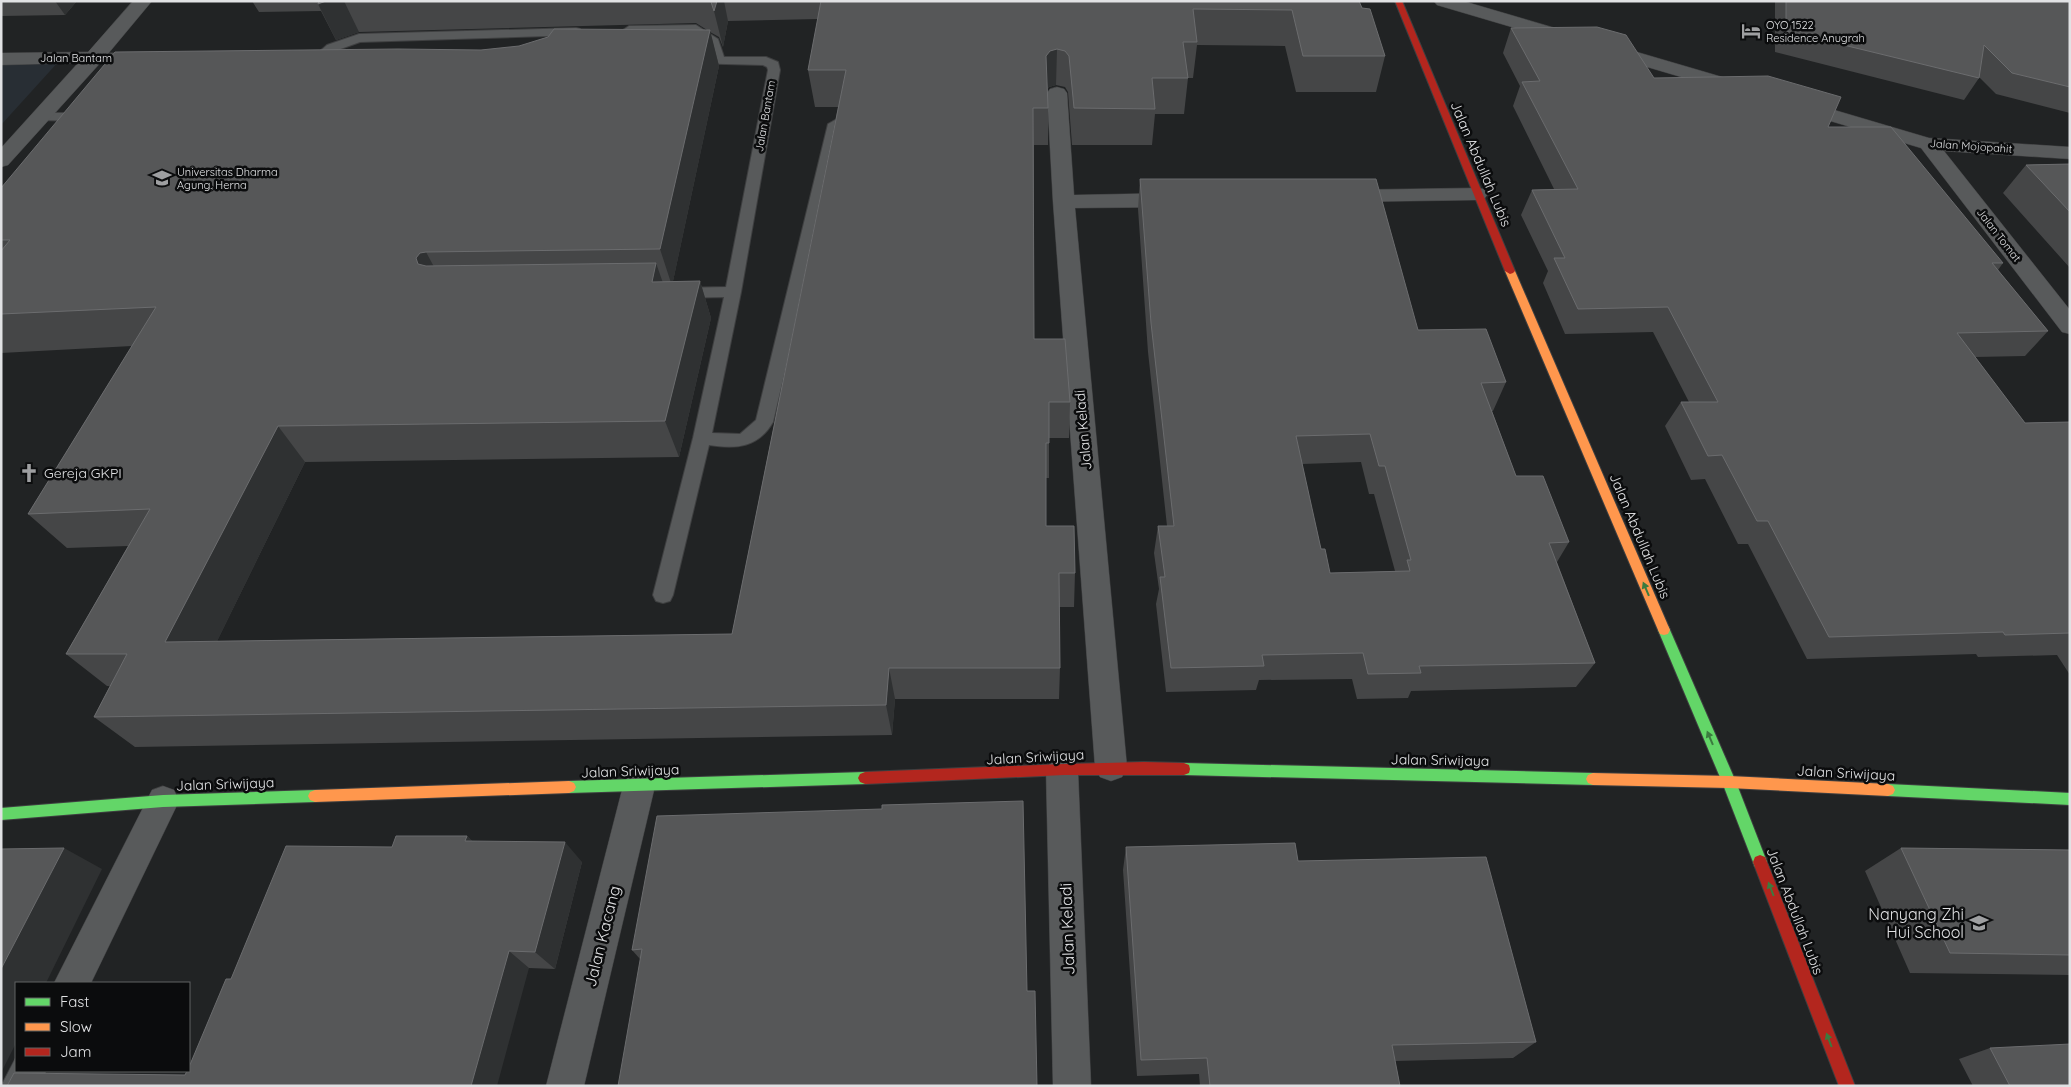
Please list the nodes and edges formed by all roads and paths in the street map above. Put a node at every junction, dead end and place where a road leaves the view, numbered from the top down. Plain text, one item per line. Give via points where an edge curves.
1 (143, 1) edge
2 (1398, 1) edge
3 (1443, 1) edge
4 (617, 31) edge
5 (587, 32) edge
6 (95, 57) junction
7 (1, 58) edge
8 (150, 58) edge
9 (311, 60) joint
10 (680, 60) edge
11 (719, 60) junction
12 (336, 61) edge
13 (1057, 93) dead end
14 (1756, 93) edge
15 (1775, 99) edge
16 (41, 117) junction
17 (835, 124) edge
18 (84, 131) edge
19 (1928, 144) junction
20 (2070, 153) edge
21 (1, 161) edge
22 (1477, 194) junction
23 (1320, 197) edge
24 (1192, 199) edge
25 (1064, 202) junction
26 (733, 292) junction
27 (664, 294) edge
28 (2070, 326) edge
29 (702, 438) junction
30 (663, 595) dead end
31 (1111, 767) junction
32 (1062, 771) junction
33 (1729, 782) junction
34 (639, 786) junction
35 (2070, 799) edge
36 (163, 801) junction
37 (1, 814) edge
38 (72, 982) edge
39 (27, 1072) edge
40 (20, 1086) edge
41 (565, 1086) edge
42 (1072, 1086) edge
43 (1847, 1086) edge

1 - 6 street
2 - 22 street, Jalan Abdullah Lubis
3 - 14 street
4 - 11 lane via 696,29 714,42
5 - 9 lane via 359,38 331,48
6 - 7 street, Jalan Bantam
6 - 8 lane, Jalan Bantam
6 - 16 street
9 - 12 lane
10 - 11 lane, Jalan Bantam
11 - 26 lane, Jalan Bantam via 766,61 773,65 774,70
13 - 25 street, Jalan Keladi
15 - 19 street, Jalan Mojopahit
16 - 18 lane via 96,117
16 - 21 street
17 - 29 lane via 764,422 756,435 744,440
19 - 20 street, Jalan Mojopahit
19 - 28 street, Jalan Tomat
22 - 23 street
33 -> 22 street, Jalan Abdullah Lubis
24 - 25 street
25 - 31 street, Jalan Keladi
26 - 27 lane
26 - 29 lane, Jalan Bantam
29 - 30 lane, Jalan Bantam
31 - 32 street, Jalan Sriwijaya
31 - 33 street, Jalan Sriwijaya
32 - 34 street, Jalan Sriwijaya
32 - 42 street, Jalan Keladi
33 - 35 street, Jalan Sriwijaya
43 -> 33 street, Jalan Abdullah Lubis
34 - 36 street, Jalan Sriwijaya
34 - 41 street, Jalan Kacang
36 - 37 street, Jalan Sriwijaya
36 - 38 street
39 - 40 street

